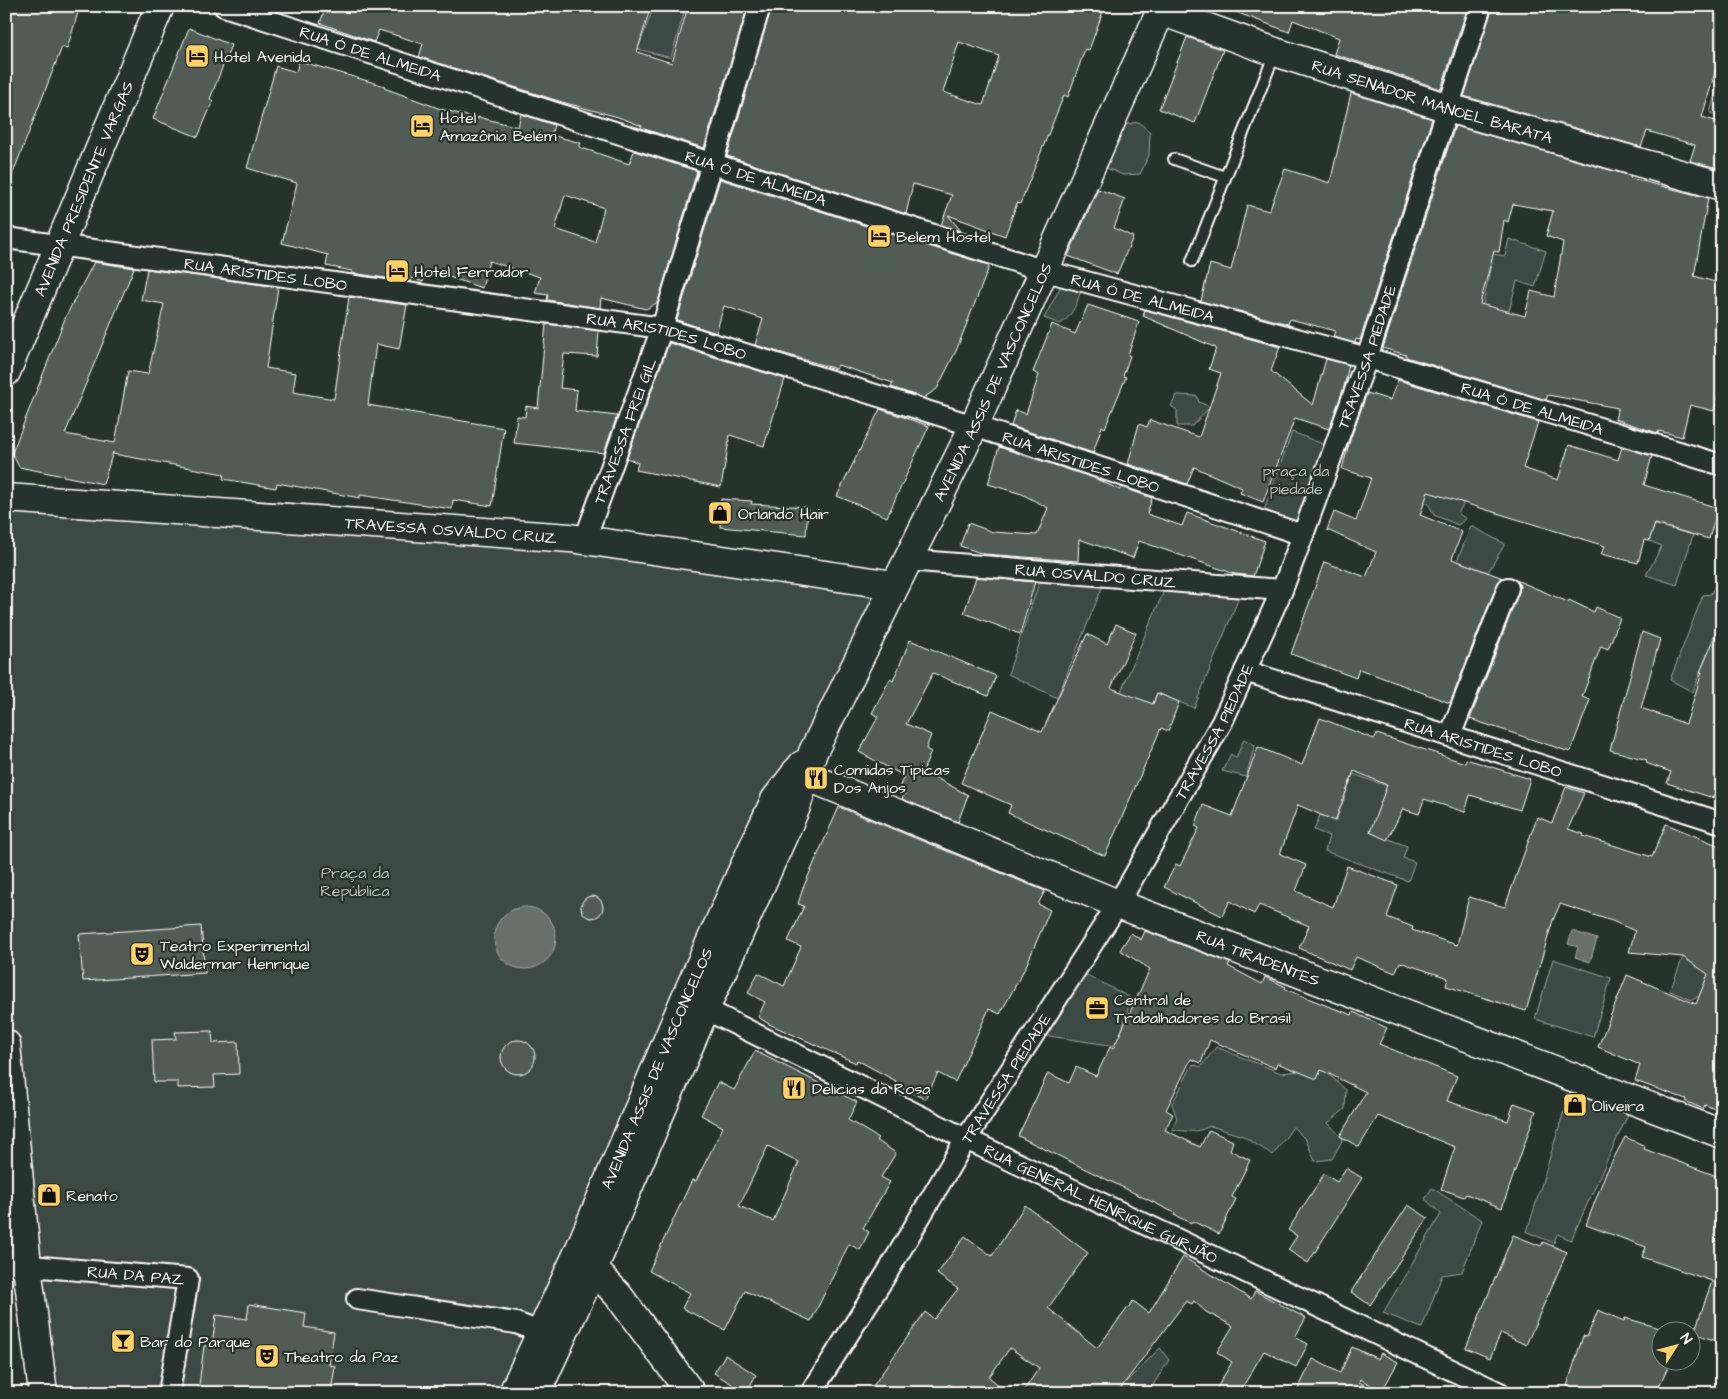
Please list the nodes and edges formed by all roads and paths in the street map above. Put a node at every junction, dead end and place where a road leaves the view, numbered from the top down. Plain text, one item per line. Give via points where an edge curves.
1 (160, 6) edge
2 (224, 6) edge
3 (760, 6) edge
4 (1481, 6) edge
5 (1157, 8) edge
6 (1275, 52) junction
7 (1448, 108) junction
8 (1174, 159) dead end
9 (711, 162) junction
10 (1225, 178) junction
11 (1722, 186) edge
12 (6, 238) edge
13 (61, 246) junction
14 (1192, 261) dead end
15 (1042, 270) junction
16 (662, 328) junction
17 (1367, 358) junction
18 (6, 372) edge
19 (974, 426) junction
20 (1722, 464) edge
21 (6, 498) edge
22 (1303, 535) junction
23 (585, 539) junction
24 (907, 560) junction
25 (894, 585) junction
26 (1508, 588) dead end
27 (1282, 590) junction
28 (1245, 671) junction
29 (1450, 736) junction
30 (805, 767) junction
31 (1722, 822) edge
32 (1118, 904) junction
33 (705, 1009) junction
34 (6, 1044) edge
35 (1722, 1134) edge
36 (966, 1139) junction
37 (586, 1261) junction
38 (17, 1265) edge
39 (357, 1299) dead end
40 (540, 1332) junction
41 (44, 1393) edge
42 (169, 1393) edge
43 (513, 1393) edge
44 (536, 1393) edge
45 (691, 1393) edge
46 (811, 1393) edge
47 (1500, 1393) edge

1 - 13 main road, AVENIDA PRESIDENTE VARGAS
2 - 9 street, RUA Ó DE ALMEIDA
3 - 9 street, TRAVESSA FREI GIL
4 - 7 street, TRAVESSA PIEDADE
5 - 6 main road, RUA SENADOR MANOEL BARATA
5 - 15 main road, AVENIDA ASSIS DE VASCONCELOS
6 - 7 main road, RUA SENADOR MANOEL BARATA
6 - 10 lane
7 - 11 main road, RUA SENADOR MANOEL BARATA
7 - 17 street, TRAVESSA PIEDADE
8 - 10 lane
9 - 15 street, RUA Ó DE ALMEIDA
9 - 16 street, TRAVESSA FREI GIL
10 - 14 lane
12 - 13 street, RUA ARISTIDES LOBO
13 - 16 street, RUA ARISTIDES LOBO
13 - 18 main road, AVENIDA PRESIDENTE VARGAS
15 - 17 street, RUA Ó DE ALMEIDA
15 - 19 main road, AVENIDA ASSIS DE VASCONCELOS
16 - 19 street, RUA ARISTIDES LOBO
16 - 23 street, TRAVESSA FREI GIL
17 - 20 street, RUA Ó DE ALMEIDA
17 - 22 street, TRAVESSA PIEDADE
19 - 22 street, RUA ARISTIDES LOBO
19 - 24 main road, AVENIDA ASSIS DE VASCONCELOS
21 - 23 main road, TRAVESSA OSVALDO CRUZ
22 - 27 street, TRAVESSA PIEDADE
23 - 25 main road, TRAVESSA OSVALDO CRUZ
24 - 25 main road, AVENIDA ASSIS DE VASCONCELOS
24 - 27 street, RUA OSVALDO CRUZ
25 - 30 main road, AVENIDA ASSIS DE VASCONCELOS
26 - 29 street
27 - 28 street, TRAVESSA PIEDADE
28 - 29 street, RUA ARISTIDES LOBO
28 - 32 street, TRAVESSA PIEDADE via 1222,722
29 - 31 street, RUA ARISTIDES LOBO
30 - 32 main road, RUA TIRADENTES
30 - 33 main road, AVENIDA ASSIS DE VASCONCELOS via 796,807
30 - 37 main road, AVENIDA ASSIS DE VASCONCELOS via 775,800 681,1008
32 - 35 main road, RUA TIRADENTES
32 - 36 street, TRAVESSA PIEDADE
33 - 36 street, RUA GENERAL HENRIQUE GURJÃO
33 - 37 main road, AVENIDA ASSIS DE VASCONCELOS
34 - 38 main road
36 - 46 street, TRAVESSA PIEDADE
36 - 47 street, RUA GENERAL HENRIQUE GURJÃO
37 - 40 main road, AVENIDA ASSIS DE VASCONCELOS
37 - 44 main road, AVENIDA ASSIS DE VASCONCELOS
37 - 45 main road via 618,1295
38 - 41 main road
38 - 42 street, RUA DA PAZ via 188,1279
39 - 40 street via 516,1323
40 - 43 main road, AVENIDA ASSIS DE VASCONCELOS

